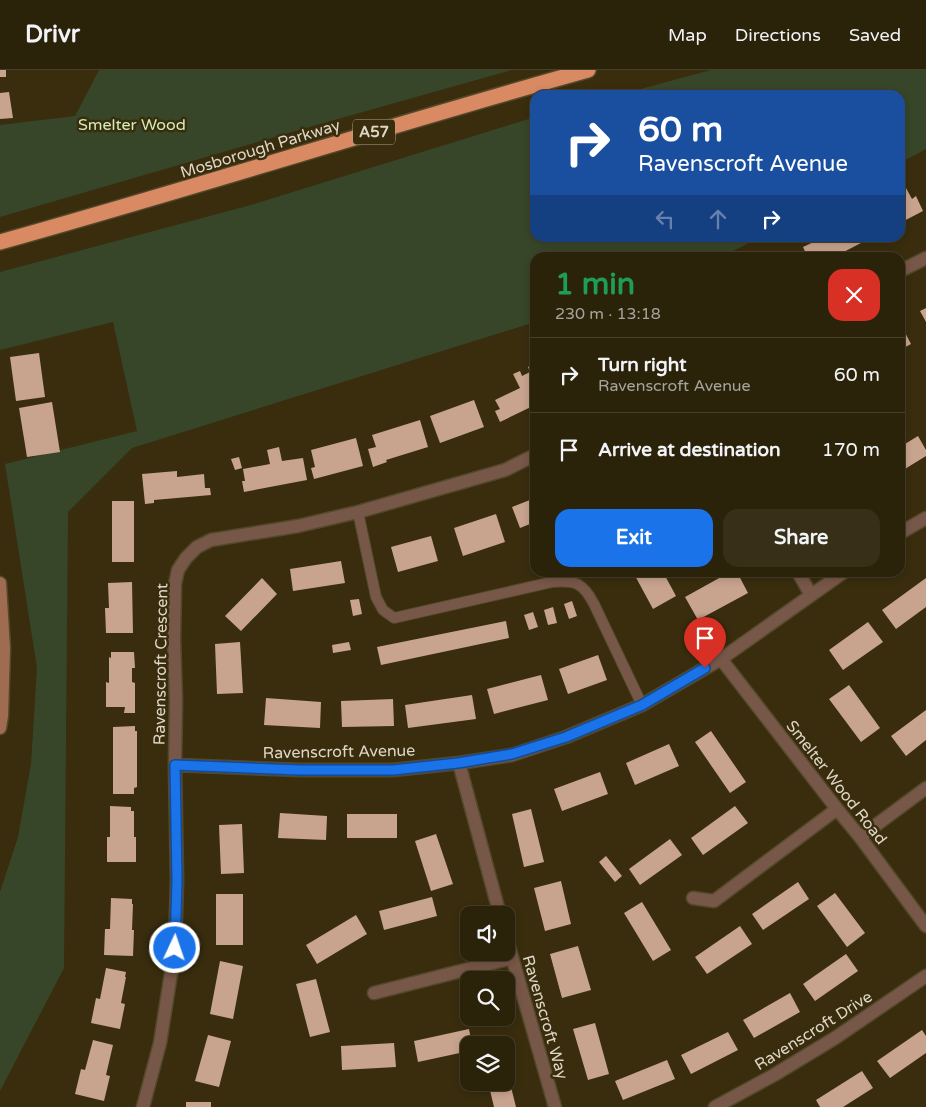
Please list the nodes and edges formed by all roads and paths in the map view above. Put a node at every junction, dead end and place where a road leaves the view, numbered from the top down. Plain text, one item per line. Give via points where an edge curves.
1 (588, 70) edge
2 (0, 242) edge
3 (926, 258) edge
4 (905, 268) edge
5 (530, 457) edge
6 (358, 512) junction
7 (926, 518) edge
8 (905, 530) edge
9 (801, 577) edge
10 (837, 577) edge
11 (0, 583) edge
12 (811, 595) junction
13 (721, 658) junction
14 (642, 705) junction
15 (0, 728) edge
16 (458, 763) junction
17 (175, 765) junction
18 (926, 788) edge
19 (837, 808) junction
20 (860, 837) junction
21 (693, 898) dead end
22 (498, 906) edge
23 (926, 926) edge
24 (500, 961) edge
25 (513, 961) edge
26 (926, 976) edge
27 (374, 992) dead end
28 (143, 1107) edge
29 (555, 1107) edge
30 (715, 1107) edge

1 - 2 highway, Mosborough Parkway / A57
3 - 4 street
5 - 6 street, Ravenscroft Crescent via 505,470
6 - 14 lane via 376,597 383,610 394,618 552,582 579,584 588,592
6 - 17 street, Ravenscroft Crescent via 298,526 211,540 186,558 178,570 175,584
7 - 8 street
9 - 12 street
10 - 12 street, Ravenscroft Avenue
11 - 15 main road via 4,648
12 - 13 street, Ravenscroft Avenue
13 - 14 street, Ravenscroft Avenue
13 - 19 street, Smelter Wood Road
14 - 16 street, Ravenscroft Avenue via 566,737 512,754
16 - 17 street, Ravenscroft Avenue via 384,770
16 - 22 street
17 - 28 street, Ravenscroft Crescent via 175,948 160,1043
18 - 20 street
19 - 20 street, Smelter Wood Road
19 - 21 street via 714,902
20 - 23 street, Smelter Wood Road
24 - 27 street
25 - 29 street, Ravenscroft Way
26 - 30 street, Ravenscroft Drive via 836,1038

